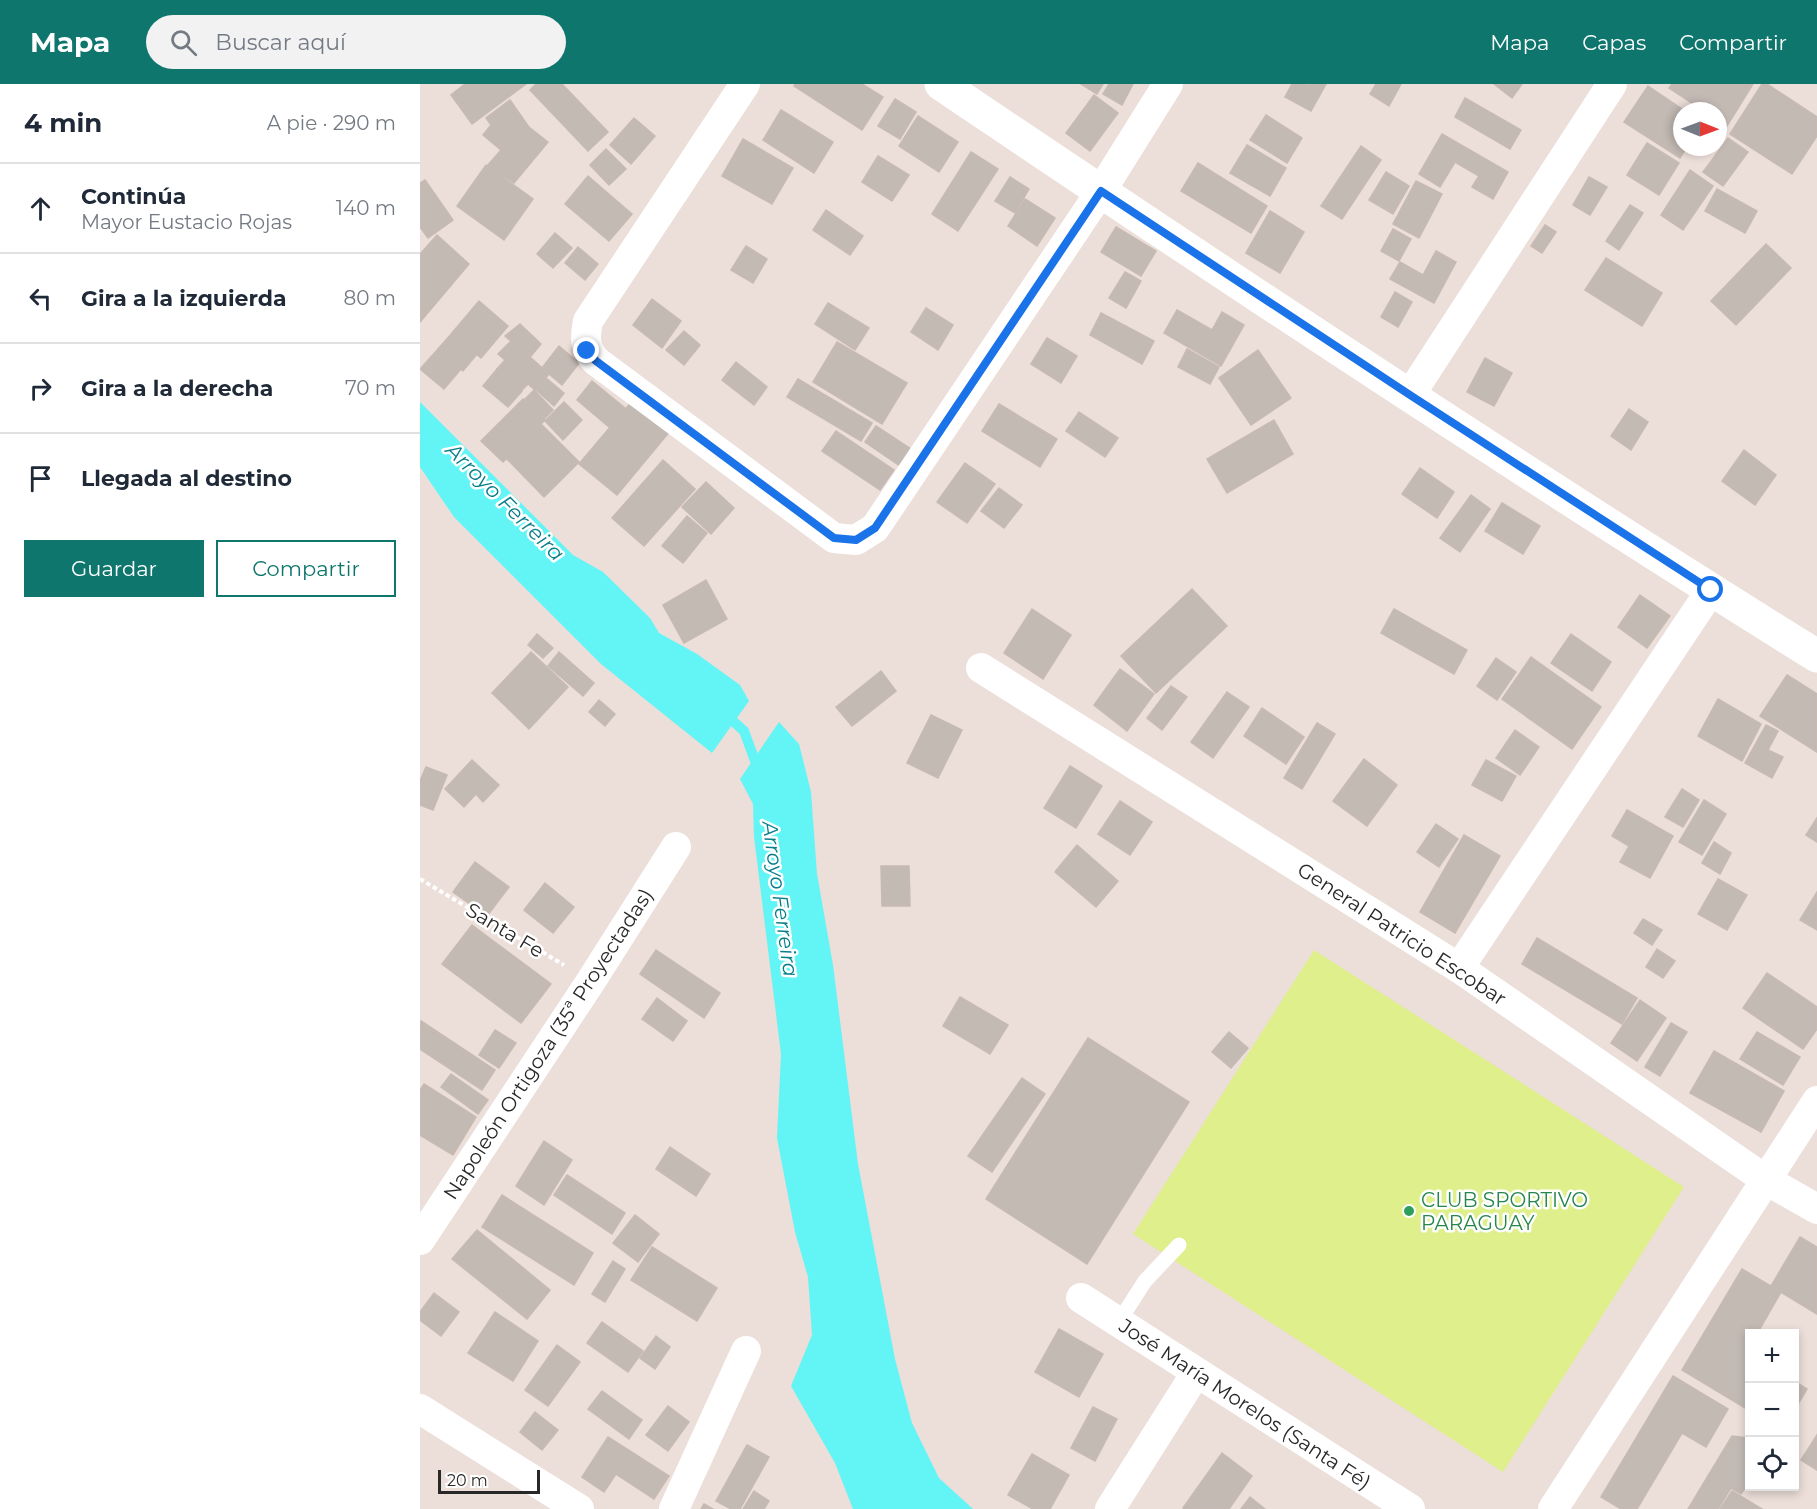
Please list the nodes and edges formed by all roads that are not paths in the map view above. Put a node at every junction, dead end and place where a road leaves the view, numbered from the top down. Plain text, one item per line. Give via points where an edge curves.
1 (745, 84) edge
2 (941, 84) edge
3 (1168, 84) edge
4 (1612, 84) edge
5 (1101, 191) junction
6 (1410, 395) junction
7 (1711, 590) junction
8 (1817, 656) edge
9 (981, 668) dead end
10 (676, 847) dead end
11 (1459, 968) junction
12 (1817, 1101) edge
13 (1766, 1180) junction
14 (1817, 1209) edge
15 (420, 1240) edge
16 (1179, 1245) dead end
17 (1081, 1298) dead end
18 (1118, 1323) junction
19 (746, 1351) dead end
20 (1196, 1373) junction
21 (420, 1409) edge
22 (579, 1509) edge
23 (674, 1509) edge
24 (1110, 1509) edge
25 (1410, 1509) edge
26 (1553, 1509) edge

1 - 5 street via 597,305 588,321 587,351 834,538 856,540 875,528
2 - 5 street
3 - 5 street
4 - 6 street
5 - 6 street
6 - 7 street
7 - 8 street
7 - 11 street
9 - 11 street, General Patricio Escobar
10 - 15 street, Napoleón Ortigoza (35ª Proyectadas)
11 - 13 street, General Patricio Escobar
12 - 13 street
13 - 14 street, General Patricio Escobar
13 - 26 street
16 - 18 lane via 1145,1281
17 - 18 street, José María Morelos (Santa Fé)
18 - 20 street, José María Morelos (Santa Fé)
19 - 23 street
20 - 24 street
20 - 25 street, José María Morelos (Santa Fé)
21 - 22 street

